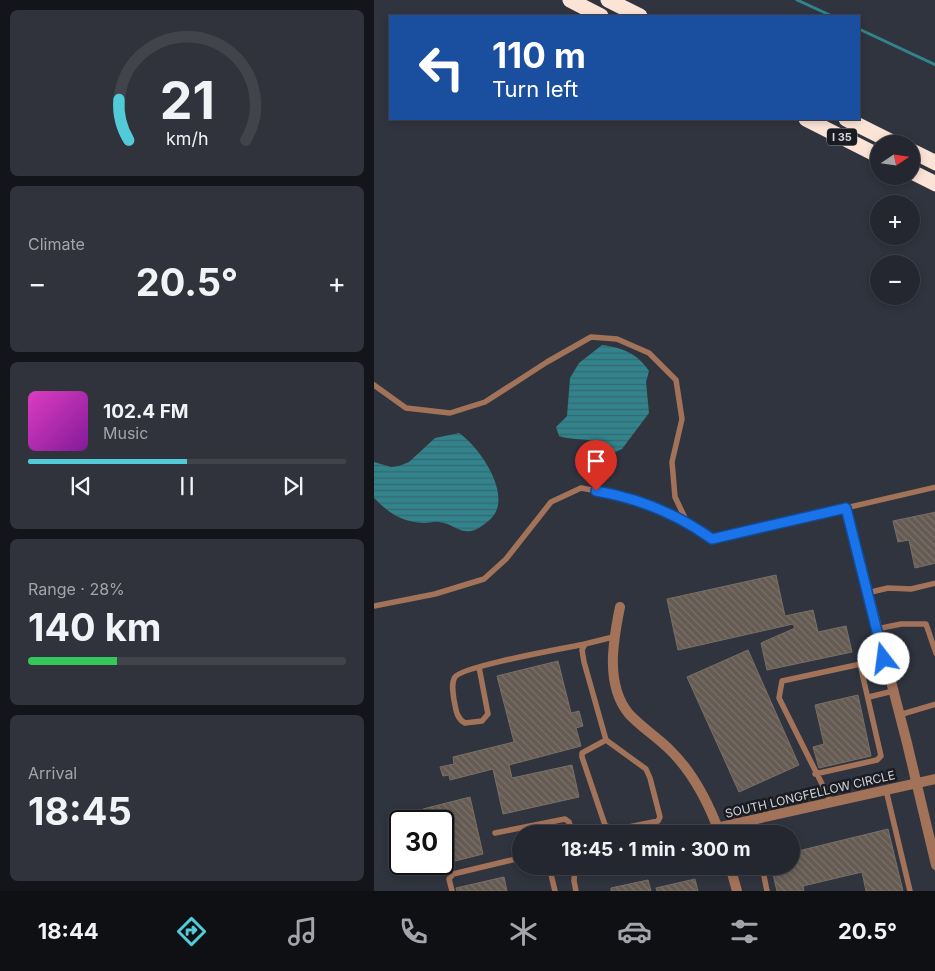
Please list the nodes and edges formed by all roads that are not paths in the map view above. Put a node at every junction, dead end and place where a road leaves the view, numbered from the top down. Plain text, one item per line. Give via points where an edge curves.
1 (570, 0) edge
2 (608, 0) edge
3 (599, 15) edge
4 (638, 15) edge
5 (808, 120) edge
6 (848, 120) edge
7 (878, 135) edge
8 (870, 151) edge
9 (920, 156) edge
10 (935, 163) edge
11 (920, 176) edge
12 (935, 184) edge
13 (374, 385) edge
14 (935, 487) edge
15 (846, 508) junction
16 (686, 520) junction
17 (935, 583) edge
18 (867, 593) junction
19 (374, 606) edge
20 (620, 607) dead end
21 (877, 629) junction
22 (613, 637) junction
23 (585, 644) junction
24 (935, 654) edge
25 (884, 659) junction
26 (858, 665) junction
27 (479, 666) junction
28 (893, 691) junction
29 (869, 697) junction
30 (935, 704) edge
31 (899, 715) junction
32 (606, 740) junction
33 (815, 774) junction
34 (935, 779) edge
35 (916, 783) junction
36 (886, 790) junction
37 (832, 802) junction
38 (749, 820) junction
39 (535, 825) edge
40 (570, 825) edge
41 (716, 825) edge
42 (735, 825) edge
43 (750, 825) edge
44 (512, 830) edge
45 (495, 833) dead end
46 (512, 860) edge
47 (935, 865) edge
48 (551, 875) edge
49 (574, 875) edge
50 (733, 875) edge
51 (764, 875) edge
52 (452, 891) edge
53 (555, 891) edge
54 (576, 891) edge
55 (737, 891) edge
56 (767, 891) edge
57 (910, 891) edge

1 - 3 highway
2 - 4 highway
5 - 8 highway, I 35
6 - 7 highway, I 35
9 - 10 highway
11 - 12 highway
13 - 16 lane via 406,408 450,413 485,402 547,362 592,338 617,339 650,353 676,380 682,419 672,462 675,496
14 - 15 lane
15 - 16 lane via 712,539
15 - 18 street
16 - 19 lane via 625,496 581,488 551,502 506,559 484,579 435,594
17 - 18 lane
18 - 21 street
20 - 22 street
21 - 24 lane via 901,624 926,624
21 - 25 street
22 - 23 lane
22 - 41 street via 616,686 628,713 670,750 707,802
23 - 27 lane
23 - 32 lane via 582,650 584,662
25 - 26 lane
25 - 28 street
26 - 29 lane
26 - 33 lane via 782,681 779,698
27 - 27 lane via 455,676 453,685 458,716 466,723 482,721 488,714
28 - 29 lane
28 - 31 street
29 - 33 lane via 881,756 877,760
30 - 31 lane
31 - 35 street
32 - 32 lane via 648,773 660,816 658,820 614,830 605,825 582,753
33 - 37 lane
34 - 35 street, SOUTH LONGFELLOW CIRCLE
35 - 36 street, SOUTH LONGFELLOW CIRCLE
35 - 47 street
36 - 37 street, SOUTH LONGFELLOW CIRCLE
36 - 57 lane
37 - 38 street, SOUTH LONGFELLOW CIRCLE
38 - 42 street, SOUTH LONGFELLOW CIRCLE
38 - 43 lane
39 - 40 lane via 565,819
44 - 45 lane
46 - 52 lane via 453,874 449,879
48 - 53 lane
49 - 54 lane
50 - 55 street
51 - 56 lane

